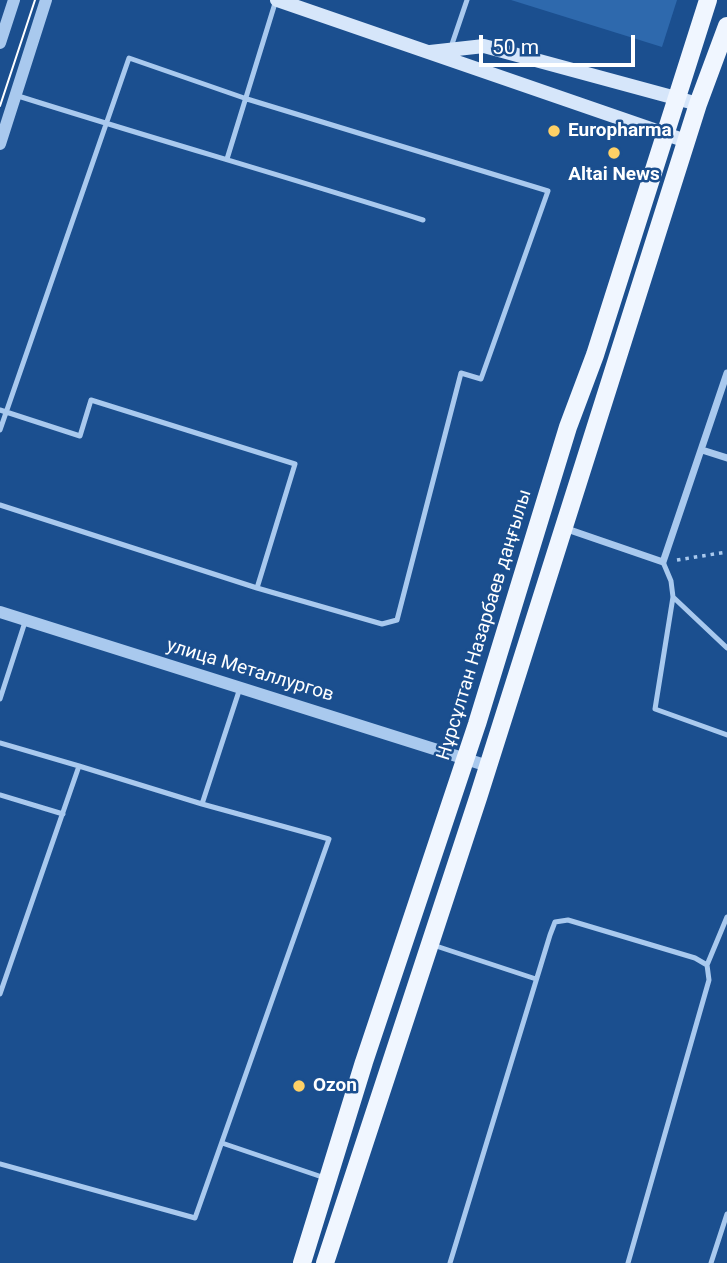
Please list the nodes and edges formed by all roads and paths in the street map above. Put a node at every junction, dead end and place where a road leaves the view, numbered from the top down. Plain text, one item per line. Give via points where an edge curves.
1 (14, 0) edge
2 (47, 0) edge
3 (276, 0) edge
4 (467, 0) edge
5 (708, 0) edge
6 (700, 26) junction
7 (726, 32) edge
8 (0, 43) edge
9 (451, 47) junction
10 (428, 52) junction
11 (15, 95) junction
12 (676, 97) junction
13 (247, 99) junction
14 (698, 104) junction
15 (107, 126) junction
16 (664, 134) junction
17 (686, 141) junction
18 (0, 144) edge
19 (227, 159) junction
20 (424, 220) dead end
21 (727, 373) edge
22 (2, 411) edge
23 (0, 430) edge
24 (702, 450) junction
25 (727, 458) edge
26 (0, 505) edge
27 (564, 528) junction
28 (727, 552) edge
29 (663, 562) junction
30 (257, 588) junction
31 (673, 597) junction
32 (0, 612) edge
33 (25, 620) junction
34 (727, 648) edge
35 (240, 688) junction
36 (0, 699) edge
37 (727, 735) edge
38 (0, 743) edge
39 (466, 757) junction
40 (79, 765) junction
41 (488, 766) junction
42 (0, 795) edge
43 (202, 804) junction
44 (63, 814) junction
45 (727, 917) edge
46 (430, 944) junction
47 (707, 965) junction
48 (536, 979) junction
49 (0, 994) edge
50 (222, 1143) junction
51 (0, 1164) edge
52 (328, 1179) junction
53 (727, 1214) edge
54 (302, 1263) edge
55 (325, 1263) edge
56 (450, 1263) edge
57 (628, 1263) edge
58 (711, 1263) edge

1 - 8 street
2 - 11 street
3 - 10 main road
3 - 13 lane
4 - 9 lane
5 - 6 main road, Нұрсұлтан Назарбаев даңғылы
6 - 7 main road
6 - 12 main road, Нұрсұлтан Назарбаев даңғылы
7 - 14 main road
9 - 10 main road
9 - 12 main road via 484,46
10 - 16 main road
11 - 15 lane
11 - 18 street
12 - 14 main road
12 - 16 main road, Нұрсұлтан Назарбаев даңғылы
13 - 15 lane via 129,58
13 - 19 lane
13 - 30 lane via 548,191 481,379 461,373 397,620 382,624
14 - 17 main road
15 - 19 lane
15 - 22 lane
16 - 17 main road
16 - 39 main road, Нұрсұлтан Назарбаев даңғылы
17 - 27 main road
19 - 20 lane
21 - 24 street
22 - 23 lane
22 - 30 lane via 80,436 91,400 295,464
24 - 25 street
24 - 29 street
26 - 30 lane
27 - 29 street
27 - 41 main road
28 - 29 path
29 - 31 lane
31 - 34 lane
31 - 37 lane via 655,709
32 - 33 street, улица Металлургов
33 - 35 street, улица Металлургов
33 - 36 lane
35 - 39 street, улица Металлургов
35 - 43 lane
38 - 40 lane
39 - 41 street, улица Металлургов
39 - 52 main road, Нұрсұлтан Назарбаев даңғылы
40 - 43 lane
40 - 44 lane
41 - 46 main road
42 - 44 lane
43 - 50 lane via 329,839
44 - 49 lane
45 - 47 lane
46 - 48 lane
46 - 55 main road
47 - 48 lane via 568,920 555,922
47 - 57 lane via 709,981
48 - 56 lane
50 - 51 lane via 195,1218
50 - 52 lane
52 - 54 main road, Нұрсұлтан Назарбаев даңғылы
53 - 58 lane

